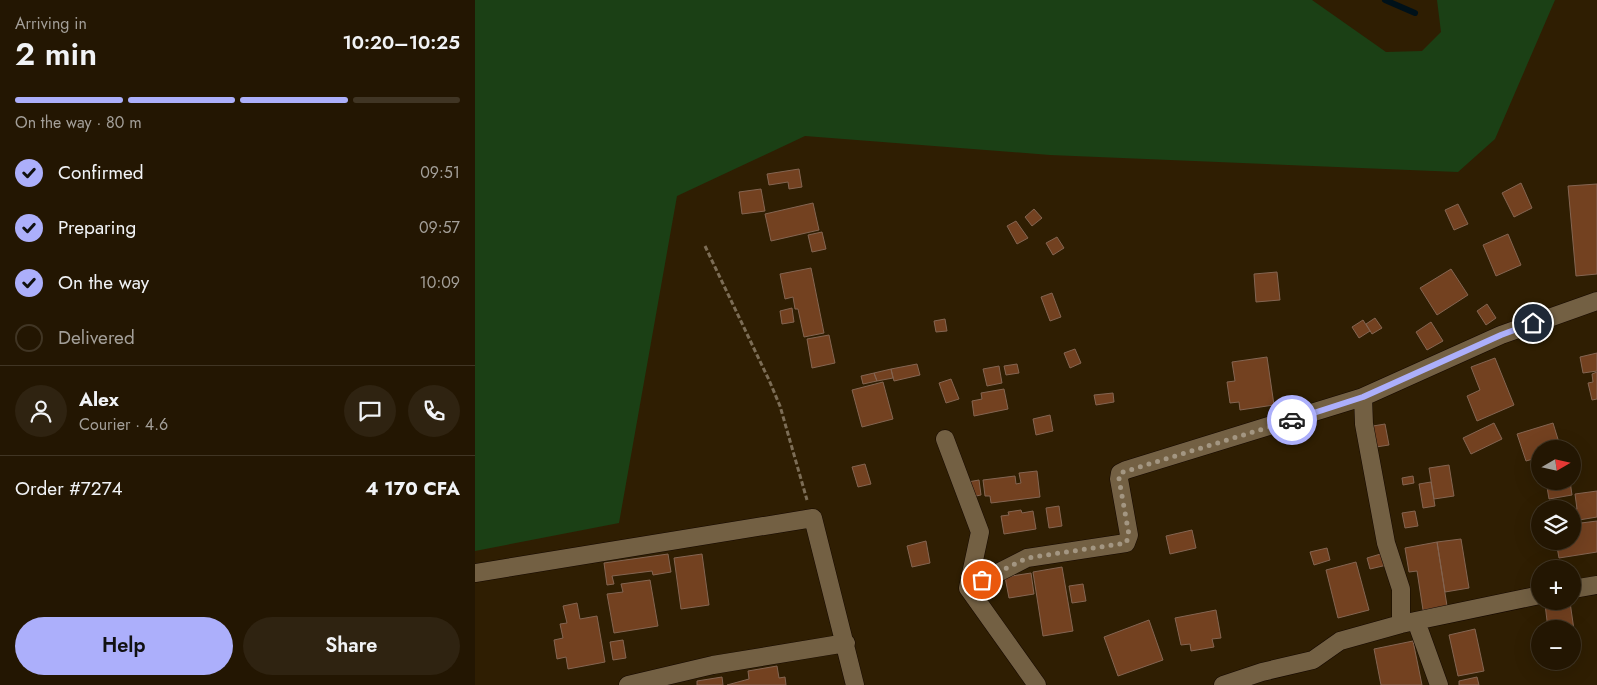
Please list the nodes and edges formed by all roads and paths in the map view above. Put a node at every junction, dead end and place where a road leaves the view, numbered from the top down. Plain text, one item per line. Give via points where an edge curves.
1 (705, 246) dead end
2 (1597, 301) edge
3 (1363, 397) junction
4 (945, 439) dead end
5 (813, 518) junction
6 (475, 573) edge
7 (1597, 586) edge
8 (967, 588) junction
9 (1581, 588) edge
10 (1531, 598) edge
11 (1409, 623) junction
12 (846, 644) junction
13 (628, 685) edge
14 (855, 685) edge
15 (1037, 685) edge
16 (1223, 685) edge
17 (1439, 685) edge

1 - 5 path via 780,406
2 - 3 street via 1501,335
3 - 8 street via 1126,470 1120,473 1119,479 1129,535 1126,543 1027,558
3 - 11 street via 1386,543
4 - 8 street via 980,532
5 - 6 street
5 - 12 street
7 - 9 street
8 - 15 street
10 - 11 street
11 - 16 street via 1340,641 1313,660
11 - 17 street
12 - 13 street via 713,665
12 - 14 street

